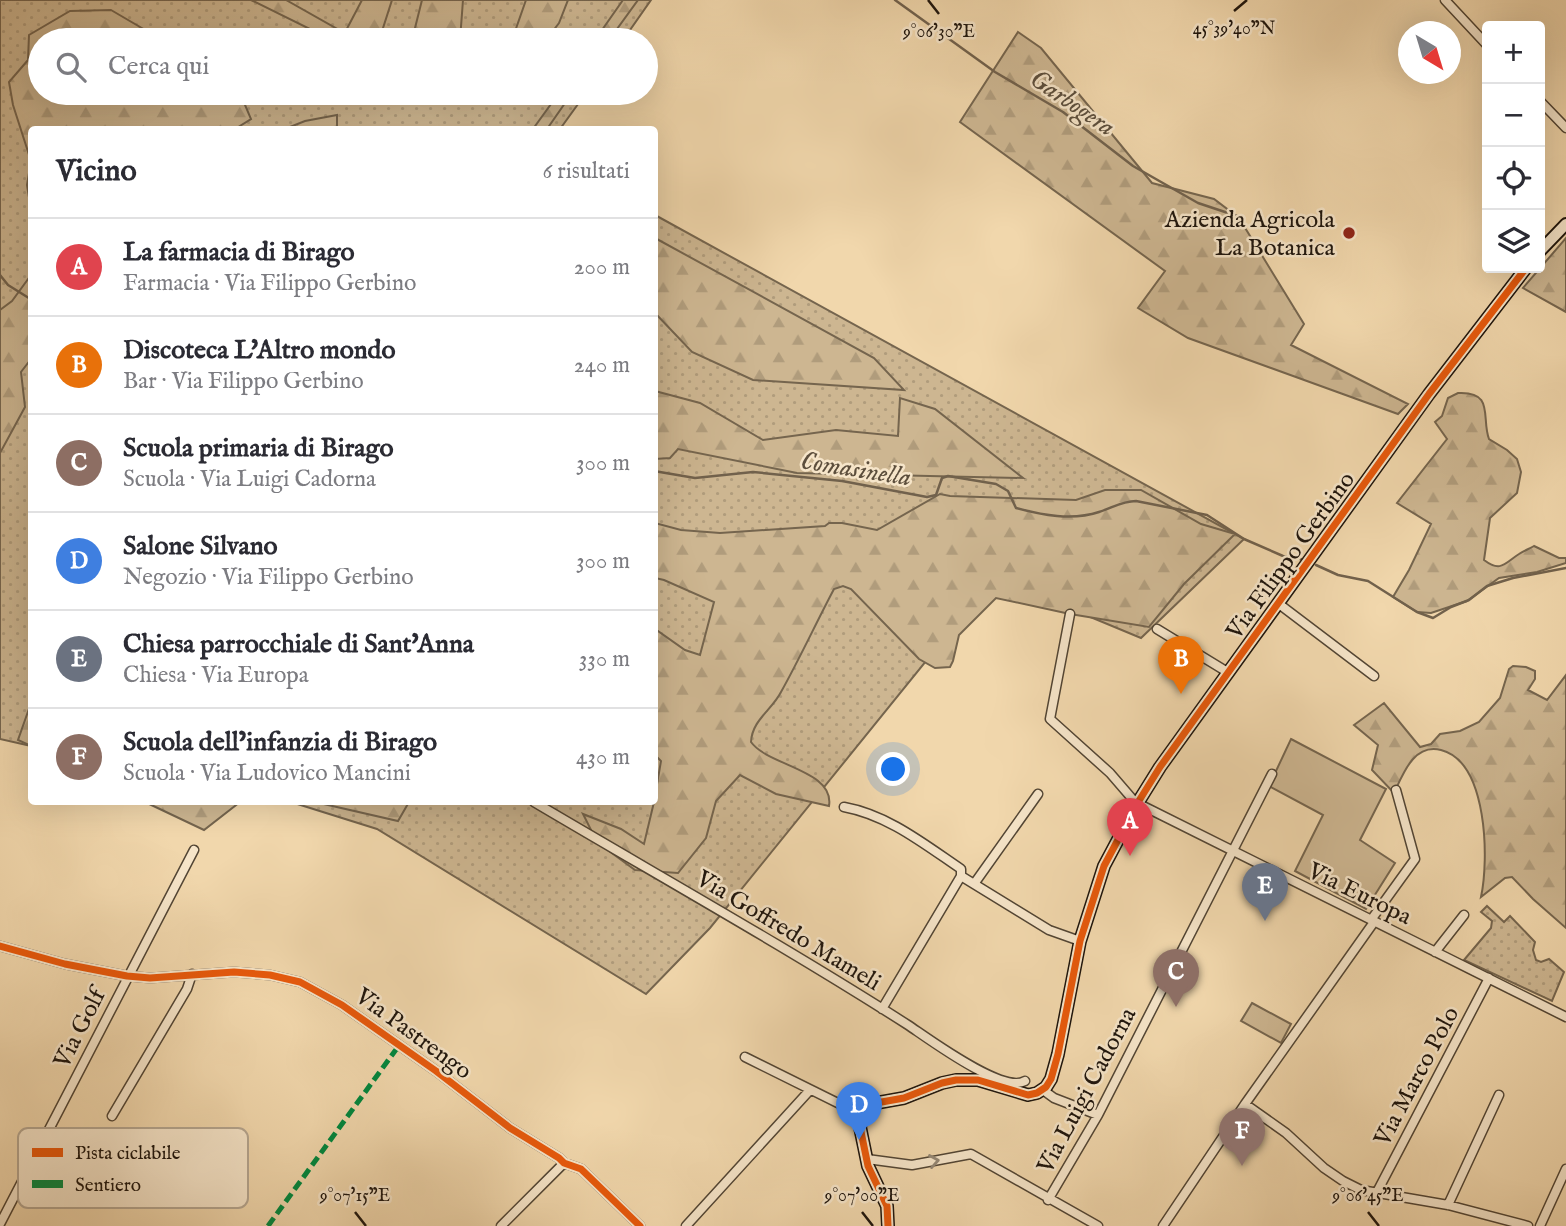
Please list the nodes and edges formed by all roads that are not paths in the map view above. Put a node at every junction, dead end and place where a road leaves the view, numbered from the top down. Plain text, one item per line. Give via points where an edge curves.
1 (1445, 0) edge
2 (1482, 40) edge
3 (1545, 106) edge
4 (1566, 128) edge
5 (1566, 224) edge
6 (1545, 246) edge
7 (1522, 273) edge
8 (1279, 604) junction
9 (1070, 614) dead end
10 (1157, 629) dead end
11 (1229, 673) junction
12 (1374, 676) dead end
13 (1272, 774) dead end
14 (1395, 790) dead end
15 (1038, 794) dead end
16 (1137, 804) junction
17 (539, 805) edge
18 (844, 807) dead end
19 (194, 850) dead end
20 (1234, 852) junction
21 (961, 876) junction
22 (974, 884) junction
23 (1464, 915) dead end
24 (1372, 921) junction
25 (1080, 941) junction
26 (0, 946) edge
27 (1435, 952) junction
28 (192, 974) junction
29 (127, 976) junction
30 (1489, 978) junction
31 (882, 1009) junction
32 (1566, 1017) edge
33 (745, 1057) dead end
34 (1025, 1081) dead end
35 (810, 1090) junction
36 (1043, 1090) junction
37 (1499, 1096) dead end
38 (1245, 1104) junction
39 (862, 1115) junction
40 (1098, 1115) junction
41 (112, 1116) dead end
42 (49, 1128) edge
43 (867, 1159) junction
44 (564, 1163) junction
45 (1566, 1169) edge
46 (18, 1189) edge
47 (1377, 1192) junction
48 (1048, 1200) junction
49 (1448, 1205) junction
50 (0, 1224) edge
51 (501, 1226) edge
52 (640, 1226) edge
53 (686, 1226) edge
54 (888, 1226) edge
55 (1098, 1226) edge
56 (1163, 1226) edge
57 (1528, 1226) edge
58 (1539, 1226) edge

1 - 2 street
3 - 4 street
5 - 6 street
7 - 8 street, Via Filippo Gerbino
8 - 11 street, Via Filippo Gerbino
8 - 12 street
9 - 16 street via 1050,719
10 - 11 street, Via Filippo Gerbino
11 - 16 street, Via Filippo Gerbino
13 - 20 street, Via Luigi Cadorna
14 - 24 street via 1415,859
15 - 22 street
16 - 20 street, Via Europa
16 - 25 street, Via Filippo Gerbino via 1104,866
17 - 31 street, Via Goffredo Mameli
18 - 21 street via 865,811 902,829 961,869
19 - 29 street, Via Golf
20 - 24 street, Via Europa
20 - 40 street, Via Luigi Cadorna
21 - 22 street
21 - 31 street
22 - 25 street via 1049,930
23 - 27 street
24 - 27 street, Via Europa
24 - 38 street
25 - 36 street, Via Filippo Gerbino via 1052,1075
26 - 29 street, Via Pastrengo
27 - 30 street, Via Europa
28 - 29 street, Via Pastrengo
28 - 41 street
28 - 44 street, Via Pastrengo via 270,975 313,987
29 - 42 street, Via Golf
30 - 32 street, Via Europa
30 - 47 street, Via Marco Polo
31 - 34 street, Via Goffredo Mameli via 974,1068 1014,1084
33 - 35 street
35 - 39 street
35 - 53 street
36 - 39 street via 1025,1094 978,1080 956,1080 876,1103
36 - 40 street
37 - 49 street
38 - 47 street via 1343,1181
38 - 56 street
39 - 43 street
40 - 48 street, Via Luigi Cadorna
43 -> 48 street via 912,1165 971,1154
43 - 54 street via 887,1206
44 - 51 street
44 - 52 street, Via Pastrengo via 581,1169
45 - 58 street
46 - 50 street, Via Golf
47 - 49 street
48 - 55 street
49 - 57 street

